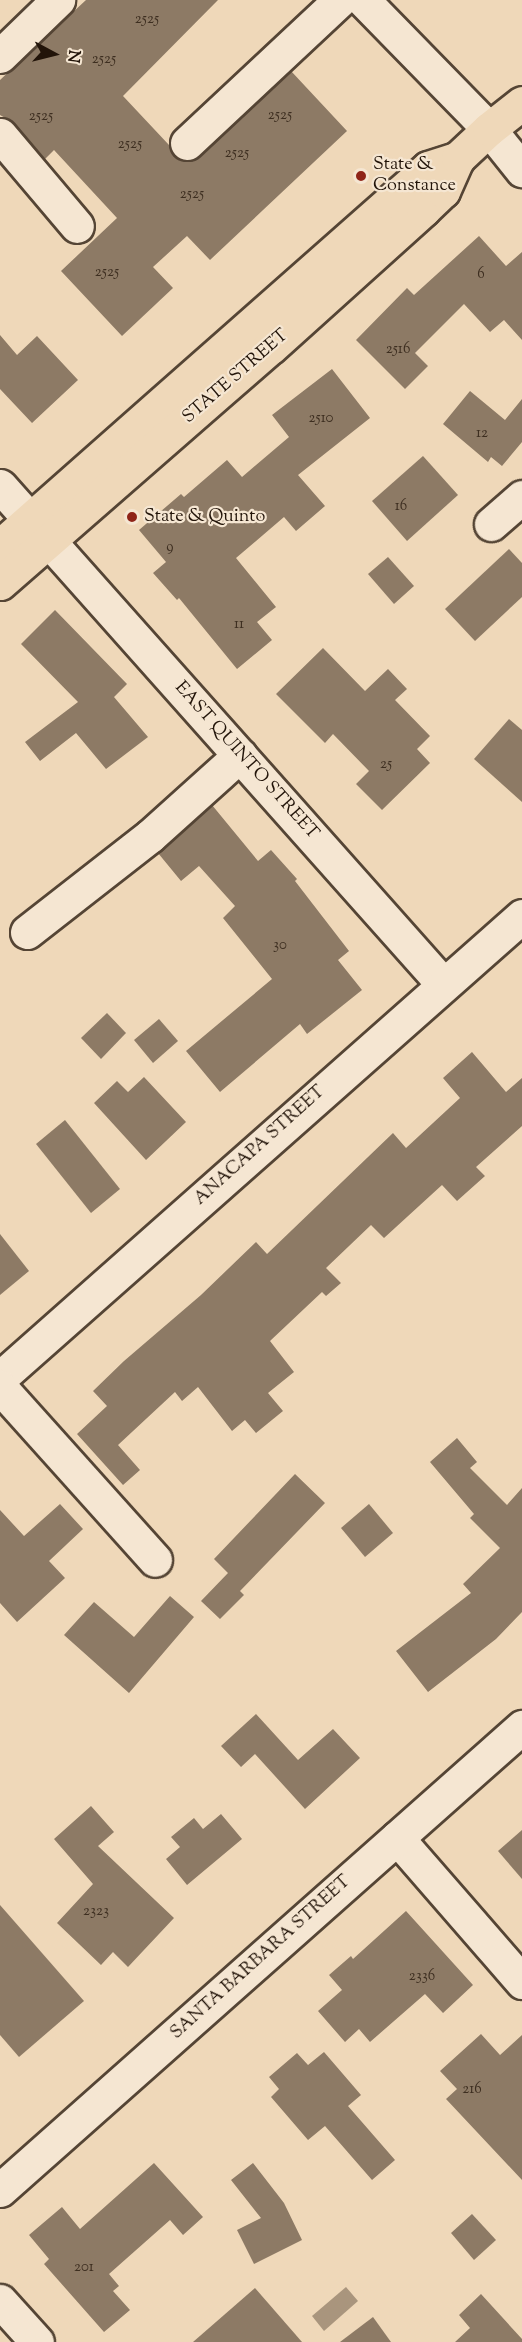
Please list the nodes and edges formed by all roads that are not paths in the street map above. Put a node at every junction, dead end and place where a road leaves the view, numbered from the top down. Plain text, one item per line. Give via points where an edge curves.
1 (58, 0) edge
2 (340, 0) edge
3 (363, 0) edge
4 (0, 56) edge
5 (522, 103) edge
6 (489, 129) junction
7 (0, 135) edge
8 (187, 143) dead end
9 (522, 170) edge
10 (77, 226) dead end
11 (0, 486) edge
12 (522, 496) edge
13 (491, 524) dead end
14 (40, 529) junction
15 (0, 546) edge
16 (0, 583) edge
17 (240, 755) junction
18 (522, 916) edge
19 (27, 932) dead end
20 (443, 984) junction
21 (0, 1377) edge
22 (0, 1387) edge
23 (155, 1560) dead end
24 (522, 1727) edge
25 (397, 1838) junction
26 (522, 1982) edge
27 (0, 2190) edge
28 (0, 2301) edge
29 (36, 2342) edge

1 - 4 street
2 - 8 street
3 - 6 street
5 - 6 main road, STATE STREET
6 - 9 street
6 - 14 main road, STATE STREET via 458,158 443,191 262,335
7 - 10 street
11 - 14 street, EAST QUINTO STREET
12 - 13 street
14 - 15 main road, STATE STREET
14 - 16 main road, STATE STREET
14 - 17 street, EAST QUINTO STREET
17 - 19 street via 150,836
17 - 20 street, EAST QUINTO STREET
18 - 20 street, ANACAPA STREET
20 - 21 street, ANACAPA STREET
22 - 23 street
24 - 25 street, SANTA BARBARA STREET
25 - 26 street
25 - 27 street, SANTA BARBARA STREET
28 - 29 street

